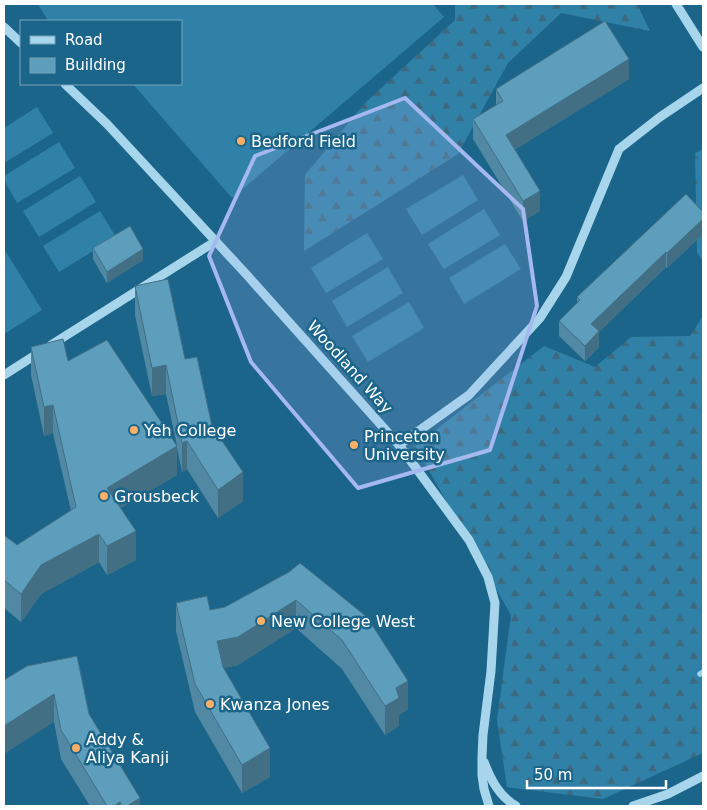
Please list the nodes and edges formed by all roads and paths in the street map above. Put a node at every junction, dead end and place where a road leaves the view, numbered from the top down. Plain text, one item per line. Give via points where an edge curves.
1 (676, 4) edge
2 (4, 27) edge
3 (20, 42) edge
4 (703, 47) edge
5 (66, 85) edge
6 (703, 88) edge
7 (216, 242) junction
8 (4, 375) edge
9 (399, 445) junction
10 (482, 757) junction
11 (703, 776) edge
12 (489, 806) edge
13 (516, 806) edge
14 (633, 806) edge

1 - 4 street
2 - 3 street
5 - 7 street, Woodland Way via 107,124
6 - 9 street via 619,149 566,277 540,318 469,395
7 - 8 street
7 - 9 street, Woodland Way
9 - 10 street, Woodland Way via 469,540 488,577 495,603
10 - 12 street, Woodland Way via 482,775
10 - 13 street, Woodland Way via 495,786
11 - 14 street via 668,794

